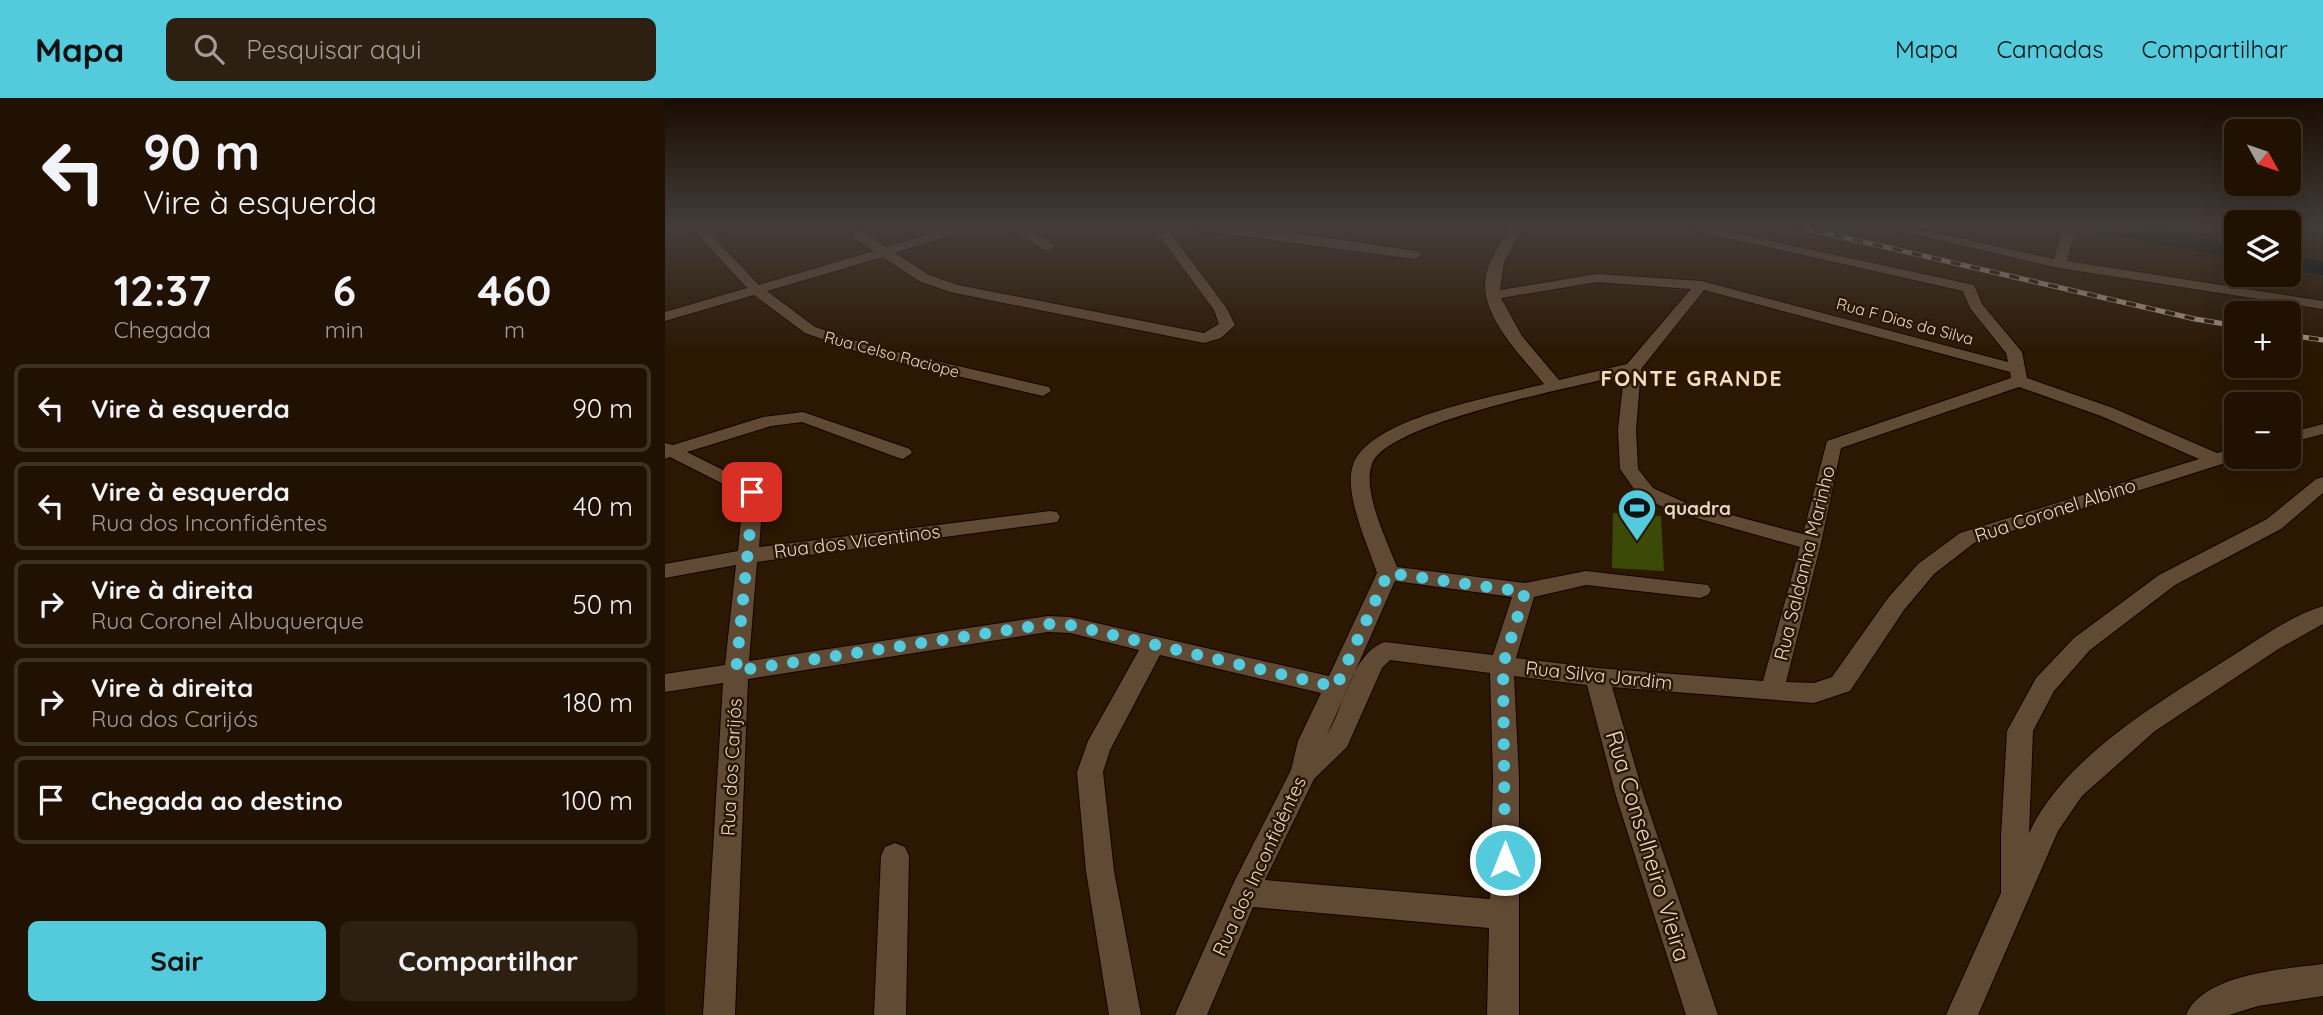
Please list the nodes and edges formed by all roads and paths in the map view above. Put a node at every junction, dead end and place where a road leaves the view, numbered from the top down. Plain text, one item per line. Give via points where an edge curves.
1 (736, 269) edge
2 (827, 269) edge
3 (910, 269) edge
4 (1190, 269) edge
5 (1497, 269) edge
6 (1880, 269) edge
7 (2091, 269) edge
8 (1700, 285) junction
9 (756, 290) junction
10 (1494, 295) junction
11 (2323, 304) edge
12 (665, 317) edge
13 (1633, 368) junction
14 (2018, 375) junction
15 (1555, 386) junction
16 (1043, 391) dead end
17 (2323, 429) edge
18 (2301, 435) edge
19 (668, 451) edge
20 (903, 453) dead end
21 (2224, 456) edge
22 (2214, 459) junction
23 (2323, 483) edge
24 (1050, 517) dead end
25 (1811, 543) junction
26 (746, 556) junction
27 (665, 571) edge
28 (1388, 573) junction
29 (1700, 590) dead end
30 (1525, 592) junction
31 (2323, 614) edge
32 (1154, 644) junction
33 (1503, 665) junction
34 (736, 671) junction
35 (1597, 677) junction
36 (665, 683) edge
37 (1336, 687) junction
38 (1772, 691) junction
39 (1814, 693) joint
40 (1304, 771) junction
41 (895, 856) dead end
42 (1244, 892) junction
43 (2016, 895) junction
44 (1505, 915) junction
45 (2323, 980) edge
46 (719, 1015) edge
47 (890, 1015) edge
48 (1125, 1015) edge
49 (1191, 1015) edge
50 (1503, 1015) edge
51 (1702, 1015) edge
52 (1962, 1015) edge
53 (2202, 1015) edge

1 - 9 street, Rua Celso Raciope
2 - 9 street
3 - 4 street via 955,289 1204,338 1216,335 1227,326 1221,310
5 - 10 street
6 - 14 street via 1969,288 1975,305 2014,352
7 - 11 street
8 - 10 street, Rua F Dias da Silva via 1597,278
8 - 13 street
8 - 14 street, Rua F Dias da Silva
9 - 12 street
9 - 16 street, Rua Celso Raciope via 826,338
10 - 15 street via 1517,339
13 - 15 street
13 - 25 street via 1627,430 1629,469 1646,492 1679,507
14 - 22 street, Rua F Dias da Silva
14 - 25 street, Rua Saldanha Marinho via 1833,445
15 - 28 street via 1417,423 1384,439 1366,456 1360,474 1361,493
17 - 18 street
19 - 20 street via 769,421 803,416
19 - 26 street, Rua dos Carijós via 752,492
21 - 22 street, Rua Coronel Albino
22 - 39 street, Rua Coronel Albino via 1967,538 1926,569 1841,684
23 - 43 street via 2274,524 2167,580 2082,644 2045,685 2020,731
24 - 26 street, Rua dos Vicentinos
25 - 38 street, Rua Saldanha Marinho
26 - 27 street, Rua dos Vicentinos
26 - 34 street, Rua dos Carijós
28 - 30 street
28 - 37 street, Rua dos Inconfidêntes
29 - 30 street via 1586,578
30 - 33 street
31 - 43 street via 2146,724 2073,788 2047,824
32 - 34 street via 1048,624
32 - 37 street
32 - 48 street via 1097,749 1090,772 1100,871
33 - 35 street, Rua Silva Jardim
33 - 40 street, Rua Silva Jardim via 1385,651 1373,663 1338,740
33 - 44 street
34 - 36 street
34 - 46 street, Rua dos Carijós
35 - 38 street, Rua Silva Jardim
35 - 51 street, Rua Conselheiro Vieira via 1630,796
37 - 40 street, Rua dos Inconfidêntes via 1311,741
38 - 39 street, Rua Silva Jardim
40 - 42 street, Rua dos Inconfidêntes
41 - 47 street
42 - 44 street
42 - 49 street, Rua dos Inconfidêntes
43 - 52 street
44 - 50 street
45 - 53 street via 2239,995 2210,1006

